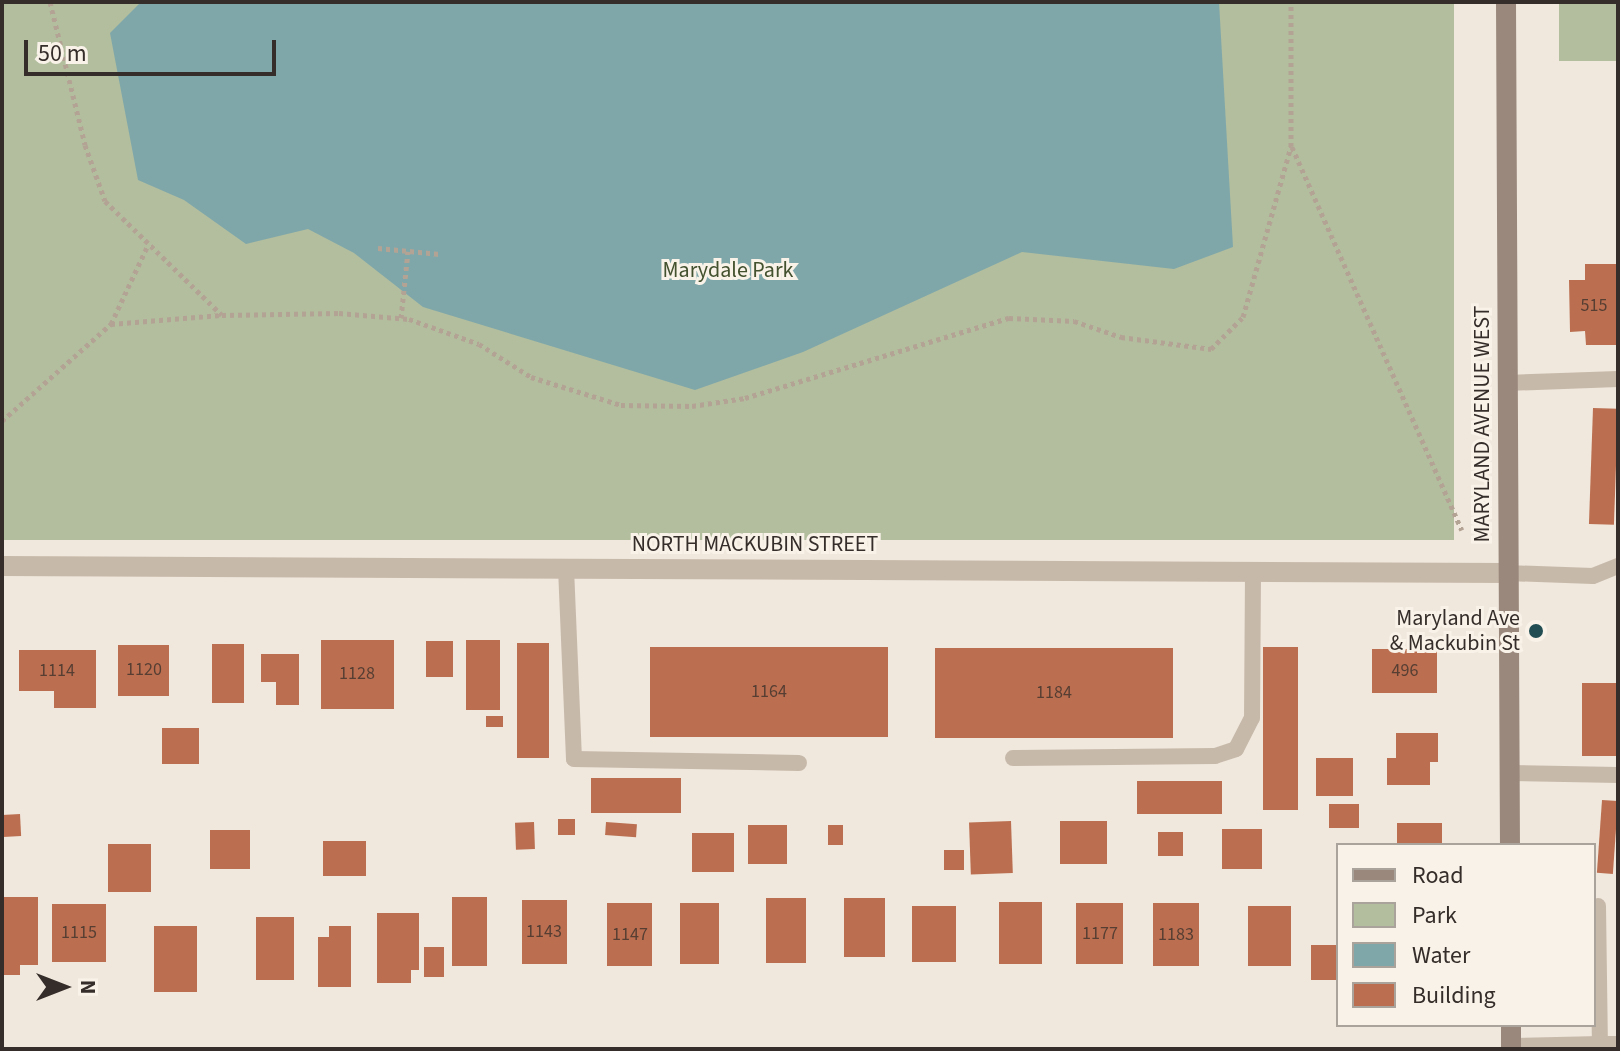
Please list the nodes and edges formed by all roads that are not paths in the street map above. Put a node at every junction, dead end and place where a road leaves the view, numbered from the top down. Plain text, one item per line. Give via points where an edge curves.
1 (1506, 2) edge
2 (1618, 379) edge
3 (1507, 383) junction
4 (2, 566) edge
5 (1618, 566) edge
6 (566, 568) junction
7 (1253, 571) junction
8 (1507, 573) junction
9 (1013, 758) dead end
10 (799, 763) dead end
11 (1509, 773) junction
12 (1618, 775) edge
13 (1510, 843) edge
14 (1598, 906) dead end
15 (1597, 961) edge
16 (1511, 1027) edge
17 (1600, 1044) junction
18 (1618, 1044) edge
19 (1511, 1048) edge

1 - 3 main road, MARYLAND AVENUE WEST
2 - 3 lane
3 - 8 main road, MARYLAND AVENUE WEST
4 - 6 street, NORTH MACKUBIN STREET
5 - 8 lane via 1593,576
6 - 7 street, NORTH MACKUBIN STREET
6 - 10 lane via 574,759
7 - 8 street, NORTH MACKUBIN STREET
7 - 9 lane via 1252,718 1236,749 1215,756
8 - 11 main road, MARYLAND AVENUE WEST
11 - 12 lane
11 - 13 main road, MARYLAND AVENUE WEST
14 - 15 lane
15 - 17 lane
16 - 19 main road
17 - 18 lane
17 - 19 lane

